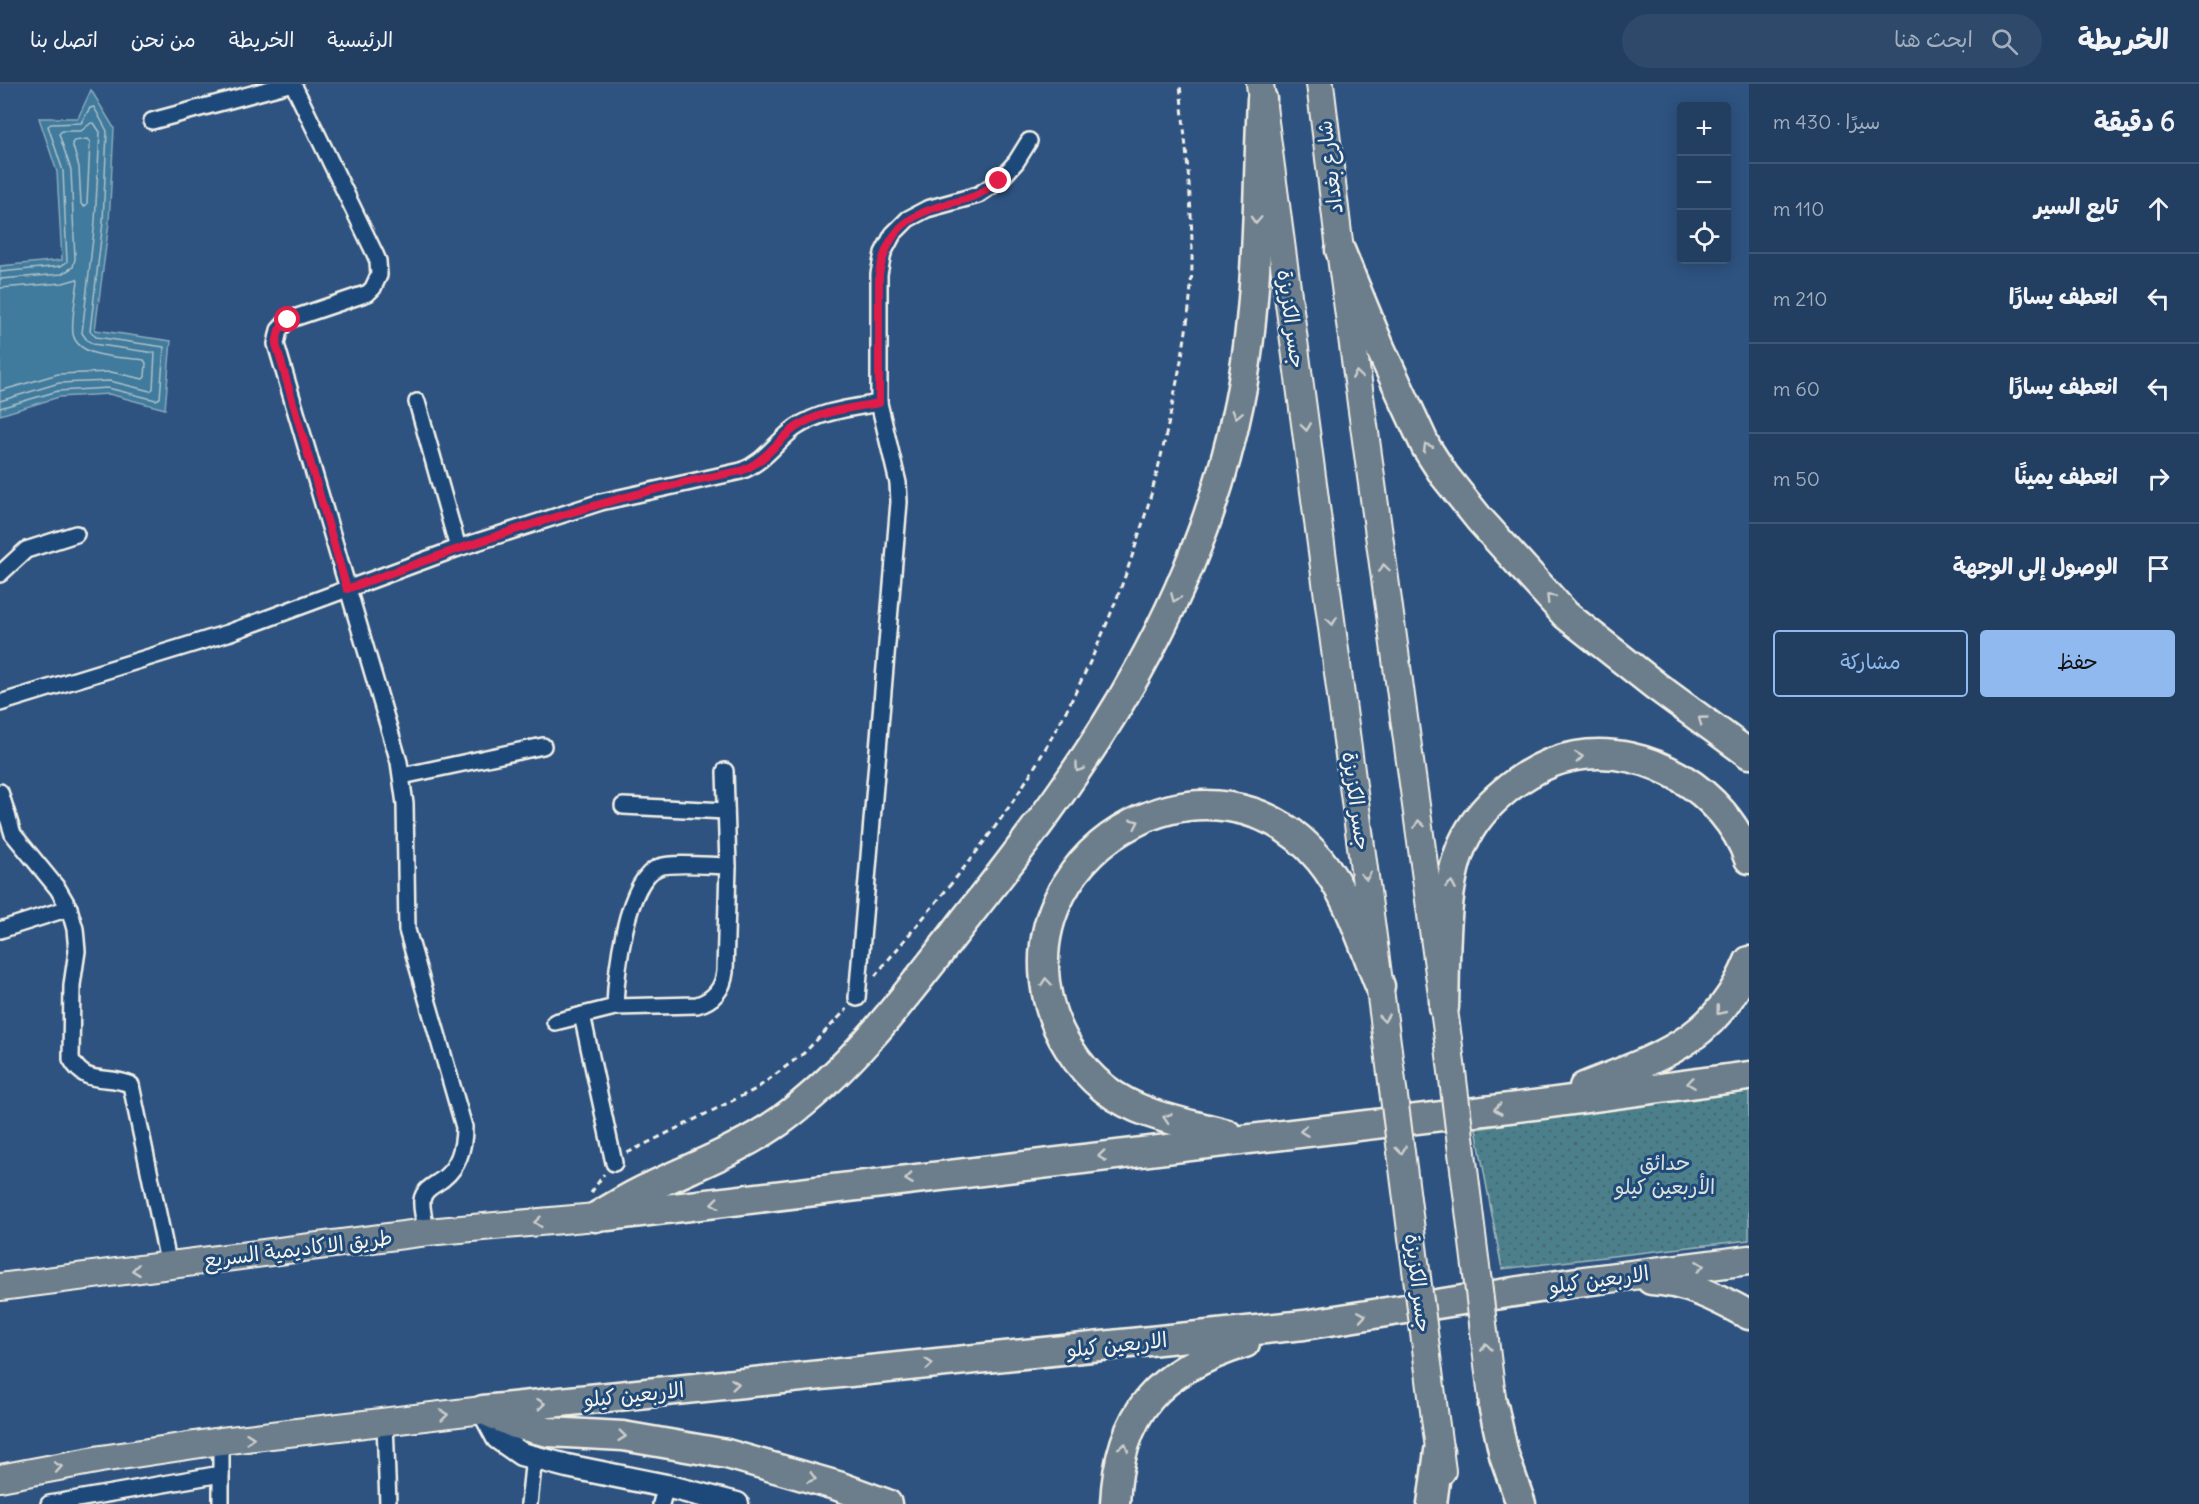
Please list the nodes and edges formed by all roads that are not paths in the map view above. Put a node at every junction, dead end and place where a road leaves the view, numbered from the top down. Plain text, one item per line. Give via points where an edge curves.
1 (291, 84) edge
2 (1320, 84) edge
3 (1261, 91) edge
4 (152, 121) dead end
5 (1029, 141) dead end
6 (1340, 250) junction
7 (417, 402) dead end
8 (879, 403) junction
9 (76, 534) dead end
10 (458, 548) junction
11 (0, 574) edge
12 (347, 589) junction
13 (0, 703) edge
14 (543, 746) dead end
15 (1749, 754) edge
16 (725, 771) dead end
17 (402, 776) junction
18 (0, 792) edge
19 (623, 806) dead end
20 (726, 811) junction
21 (6, 836) edge
22 (1749, 859) edge
23 (728, 866) junction
24 (69, 908) junction
25 (0, 930) edge
26 (1749, 961) edge
27 (1380, 986) junction
28 (857, 998) road end
29 (615, 1007) junction
30 (1444, 1007) junction
31 (582, 1015) junction
32 (555, 1022) dead end
33 (1749, 1076) edge
34 (1542, 1104) junction
35 (1244, 1138) junction
36 (614, 1163) road end
37 (589, 1217) junction
38 (427, 1232) junction
39 (1749, 1260) edge
40 (169, 1266) junction
41 (1577, 1282) junction
42 (0, 1287) edge
43 (1749, 1315) edge
44 (1304, 1325) junction
45 (1493, 1405) junction
46 (483, 1410) junction
47 (385, 1423) junction
48 (221, 1441) junction
49 (1439, 1451) junction
50 (534, 1457) junction
51 (220, 1474) junction
52 (0, 1478) edge
53 (663, 1495) edge
54 (726, 1502) edge
55 (50, 1504) edge
56 (221, 1504) edge
57 (388, 1504) edge
58 (529, 1504) edge
59 (886, 1504) edge
60 (1115, 1504) edge
61 (1432, 1504) edge
62 (1446, 1504) edge
63 (1505, 1504) edge
64 (1521, 1504) edge

1 - 4 street
1 - 12 street via 379,268 377,282 368,292 288,320 277,337
2 - 6 highway, شارع بغداد
3 -> 27 highway, جسر الكزيزة
3 -> 37 highway via 1252,311 1230,445 1192,559 1164,624 1116,712 1016,855 876,1031 829,1081 756,1137
5 - 8 street via 999,181 978,195 927,209 893,234 883,253 879,274
15 -> 6 highway via 1566,615 1480,520 1426,447
30 -> 6 highway
7 - 10 street
8 - 10 street via 807,421 762,461 741,471 600,502
8 - 28 street via 899,502
9 - 11 street via 26,550
10 - 12 street
12 - 13 street via 228,633
12 - 17 street
14 - 17 street
16 - 20 street
17 - 38 street via 407,930 464,1127 458,1160 423,1197
18 - 21 street
19 - 20 street
20 - 23 street
21 - 24 street via 58,889
30 -> 22 highway via 1449,894 1466,837 1488,805 1509,787 1553,763 1576,756 1608,755 1641,760 1671,771 1719,808 1736,830
23 - 29 street via 659,867 650,873 630,912 617,967
23 - 29 street via 725,972 717,993 697,1005
24 - 25 street
24 - 40 street via 77,951 72,985 71,1059 86,1077 121,1080 131,1085
26 -> 34 highway via 1720,1013 1683,1045
35 -> 27 highway via 1138,1108 1106,1090 1088,1074 1063,1038 1052,1017 1044,956 1055,908 1081,863 1116,833 1180,807 1206,805 1255,815 1299,840 1320,860 1348,910
27 -> 49 highway, جسر الكزيزة, bridge
29 - 31 street
45 -> 30 highway, bridge
31 - 32 street
31 - 36 street
33 -> 34 highway
34 -> 35 highway
35 -> 37 highway
37 -> 38 highway, طريق الاكاديمية السريع
38 - 40 highway, طريق الاكاديمية السريع
41 -> 39 highway, الاربعين كيلو
40 -> 42 highway, طريق الاكاديمية السريع
41 - 43 highway via 1659,1281 1700,1292
44 -> 41 highway, الاربعين كيلو
46 -> 44 highway, الاربعين كيلو
60 -> 44 highway via 1125,1443 1148,1400 1164,1382 1214,1353
45 - 63 highway
45 - 64 highway via 1504,1455
47 -> 46 highway
46 - 50 main road via 498,1438
46 -> 59 highway via 515,1424 548,1432 623,1436 727,1454
48 -> 47 highway
47 - 57 street
48 - 51 street
52 -> 48 highway
49 - 61 highway
49 - 62 highway, جسر الكزيزة
50 - 53 main road
50 - 58 street
51 - 55 street
51 - 56 street
53 - 54 main road

